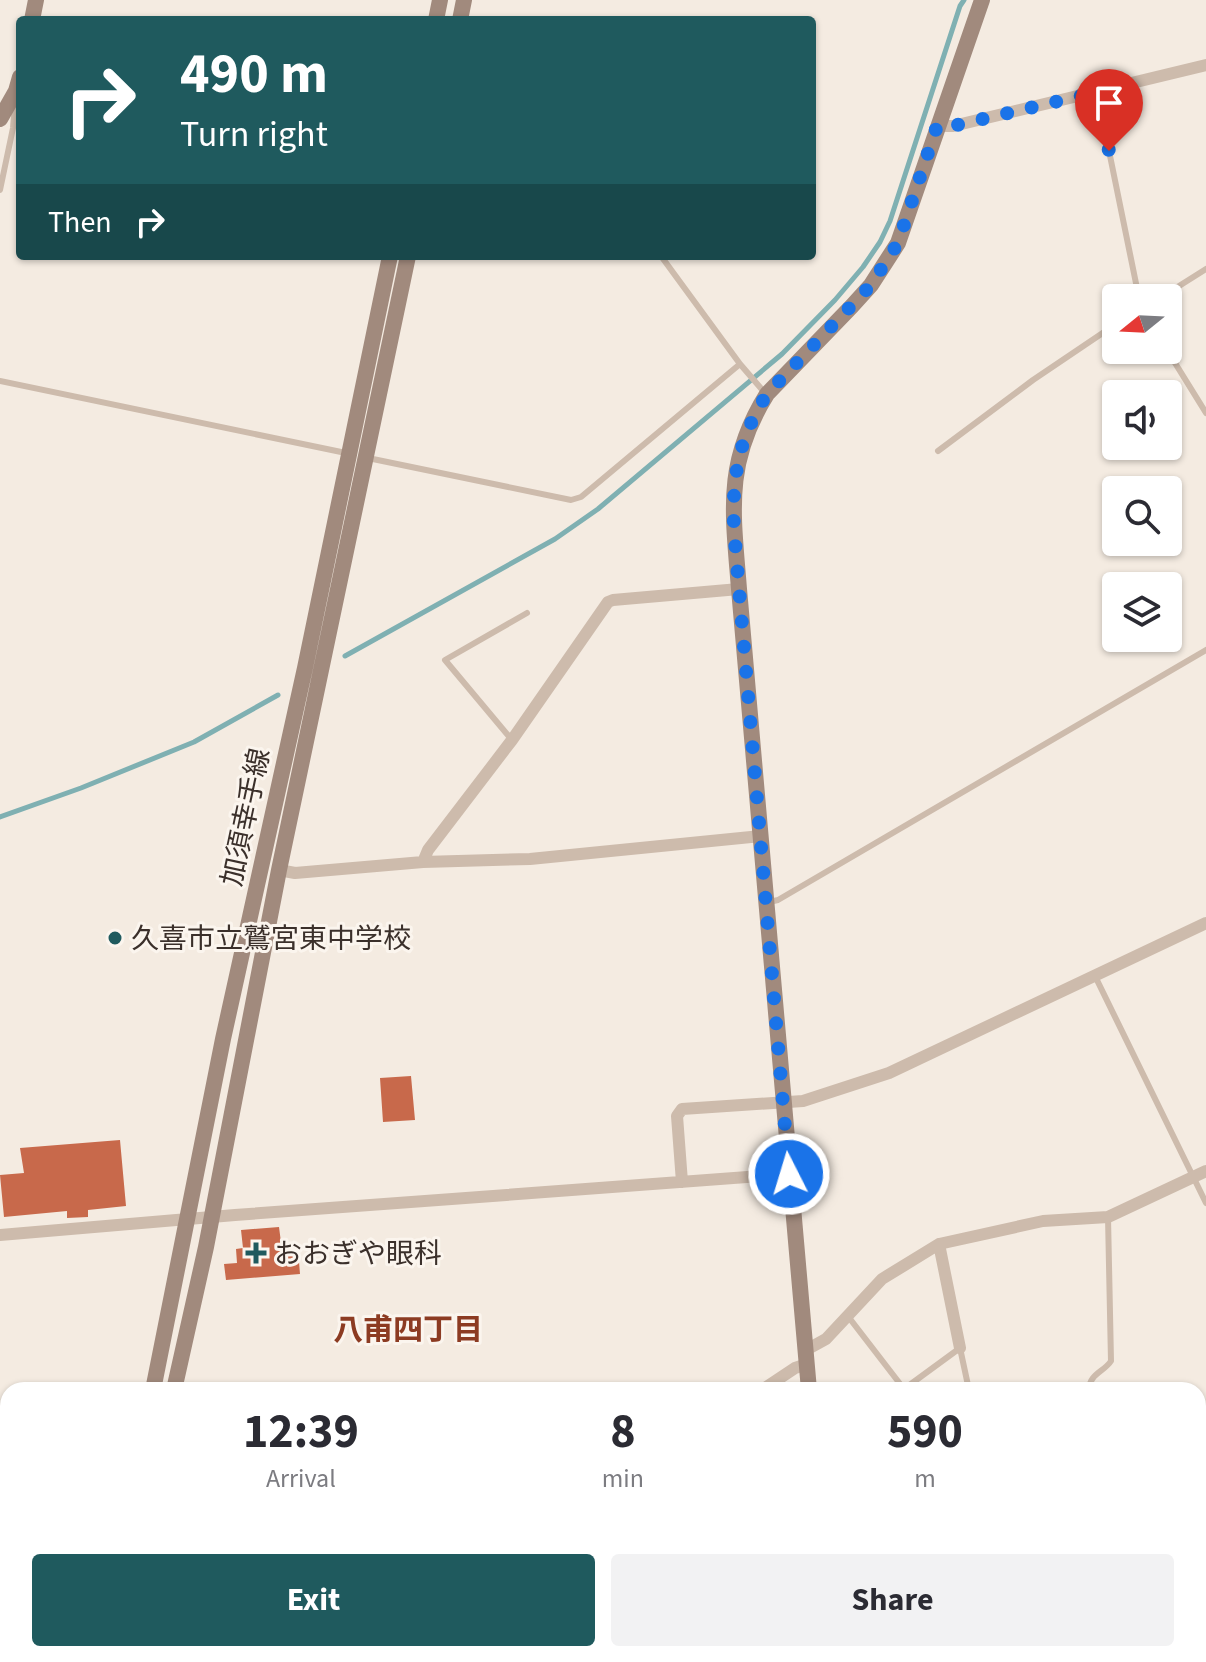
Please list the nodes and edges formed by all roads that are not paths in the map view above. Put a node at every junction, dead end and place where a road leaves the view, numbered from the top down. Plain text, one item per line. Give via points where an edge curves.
1 (982, 0) edge
2 (1206, 65) edge
3 (16, 88) edge
4 (1097, 92) junction
5 (16, 102) edge
6 (0, 119) edge
7 (937, 126) junction
8 (0, 190) edge
9 (389, 260) edge
10 (407, 260) edge
11 (664, 260) edge
12 (1206, 269) edge
13 (1136, 284) edge
14 (1182, 284) edge
15 (1102, 333) edge
16 (740, 364) junction
17 (1176, 364) edge
18 (0, 381) edge
19 (763, 391) junction
20 (1206, 413) edge
21 (938, 451) dead end
22 (357, 456) junction
23 (739, 589) junction
24 (527, 613) dead end
25 (1206, 650) edge
26 (512, 740) junction
27 (761, 836) junction
28 (423, 862) junction
29 (279, 870) junction
30 (766, 903) junction
31 (1206, 923) edge
32 (1095, 976) junction
33 (783, 1101) junction
34 (1200, 1173) edge
35 (789, 1174) junction
36 (682, 1182) junction
37 (1206, 1203) edge
38 (212, 1217) junction
39 (1108, 1217) junction
40 (187, 1220) junction
41 (0, 1235) edge
42 (939, 1244) junction
43 (847, 1315) junction
44 (960, 1348) junction
45 (806, 1357) junction
46 (155, 1382) edge
47 (176, 1382) edge
48 (774, 1382) edge
49 (808, 1382) edge
50 (899, 1382) edge
51 (914, 1382) edge
52 (967, 1382) edge
53 (1090, 1382) edge

1 - 7 main road
2 - 4 street
3 - 6 main road
4 - 7 street
4 - 13 lane
5 - 8 lane
7 - 19 main road via 898,243 871,285
9 - 22 main road, 加須幸手線
10 - 22 main road, 加須幸手線
11 - 16 lane
12 - 14 lane
15 - 21 lane
16 - 19 lane
16 - 22 lane via 571,500
17 - 20 lane
18 - 22 lane
19 - 23 main road via 734,481
22 - 29 main road, 加須幸手線
22 - 40 main road, 加須幸手線 via 223,1039
23 - 26 street via 608,602
23 - 27 main road
24 - 26 lane via 445,660
25 - 30 lane
26 - 28 street
27 - 28 street via 530,859
27 - 30 main road
28 - 29 street
29 - 38 main road, 加須幸手線
30 - 33 main road
31 - 32 street
32 - 33 street via 889,1073 803,1101
32 - 34 lane
33 - 35 main road
33 - 36 street via 682,1109 677,1116
34 - 37 lane
34 - 39 street
35 - 36 street
35 - 45 main road
36 - 38 street
38 - 40 street
38 - 47 main road, 加須幸手線
39 - 42 street via 1043,1221
39 - 53 lane via 1111,1361
40 - 41 street
40 - 46 main road, 加須幸手線
42 - 43 street via 882,1279
42 - 44 street
43 - 45 street
43 - 50 lane
44 - 51 lane
44 - 52 lane
45 - 48 street
45 - 49 main road

